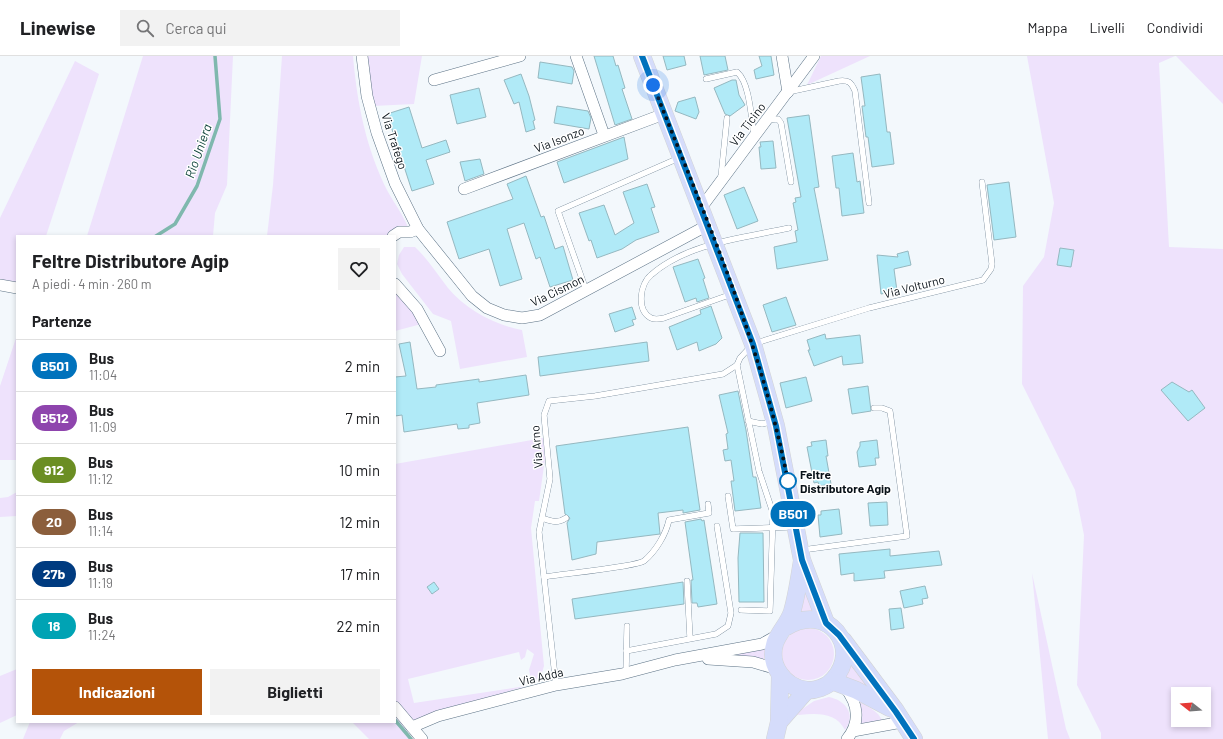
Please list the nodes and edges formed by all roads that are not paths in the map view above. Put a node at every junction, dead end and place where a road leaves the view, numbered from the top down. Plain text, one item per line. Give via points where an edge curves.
1 (362, 56) edge
2 (576, 56) edge
3 (642, 56) edge
4 (782, 56) edge
5 (814, 56) edge
6 (513, 57) edge
7 (706, 79) dead end
8 (434, 80) dead end
9 (788, 92) junction
10 (664, 114) junction
11 (726, 118) dead end
12 (767, 120) junction
13 (604, 135) junction
14 (754, 137) junction
15 (681, 157) junction
16 (721, 182) junction
17 (791, 182) dead end
18 (982, 182) dead end
19 (464, 189) dead end
20 (869, 203) dead end
21 (701, 208) junction
22 (708, 225) junction
23 (789, 228) dead end
24 (418, 229) junction
25 (394, 235) edge
26 (715, 244) junction
27 (0, 285) edge
28 (396, 285) edge
29 (16, 288) edge
30 (586, 290) junction
31 (734, 293) junction
32 (753, 344) junction
33 (440, 351) dead end
34 (736, 365) junction
35 (874, 408) dead end
36 (775, 420) junction
37 (748, 421) junction
38 (728, 496) dead end
39 (708, 504) dead end
40 (542, 518) junction
41 (566, 518) dead end
42 (717, 526) dead end
43 (772, 527) junction
44 (796, 527) junction
45 (801, 555) junction
46 (544, 577) junction
47 (687, 581) dead end
48 (741, 610) dead end
49 (826, 623) junction
50 (627, 626) dead end
51 (782, 631) junction
52 (839, 635) junction
53 (690, 638) junction
54 (626, 651) junction
55 (679, 660) junction
56 (778, 672) junction
57 (626, 673) junction
58 (838, 683) junction
59 (556, 685) junction
60 (807, 690) junction
61 (396, 708) edge
62 (899, 717) junction
63 (779, 722) junction
64 (412, 727) junction
65 (850, 735) edge
66 (422, 739) edge
67 (775, 739) edge
68 (914, 739) edge

1 - 24 street, Via Trafego via 367,96 377,133 395,182
2 - 13 street
3 - 10 main road
4 - 9 street
5 - 9 street, Via Ticino
6 - 8 street
7 - 14 lane via 737,72 742,76
9 - 12 street, Via Ticino
9 - 20 lane via 839,81 846,80 851,83 855,91
10 - 13 street, Via Isonzo
10 - 15 main road
11 - 16 lane
12 - 14 street, Via Ticino
12 - 17 lane via 778,120 781,123
13 - 19 street, Via Isonzo
14 - 16 street, Via Ticino
15 - 21 main road
15 - 30 lane via 558,211
16 - 21 street, Via Ticino
18 - 32 lane, Via Volturno via 992,264 992,269 983,280 869,308
21 - 22 main road
22 - 26 main road
22 - 30 street, Via Cismon
23 - 26 lane
24 - 25 street
24 - 30 street, Via Cismon via 472,296 487,308 504,315 522,318 540,315
26 - 31 main road
26 - 31 lane via 670,261 649,276 642,290 644,308 652,318 664,318
27 - 29 street
28 - 33 street via 417,309
31 - 32 main road
32 - 34 lane, Via Arno
32 - 36 main road
34 - 37 lane
34 - 40 lane, Via Arno via 723,374 596,396 549,401 544,415 550,479
35 - 45 lane via 890,411 907,536
36 - 37 lane via 762,424
36 - 44 main road
37 - 43 lane via 759,471 773,513
38 - 43 lane via 734,529
39 - 46 lane via 709,513 669,520 663,536 643,562
40 - 41 lane via 552,522 560,522
40 - 46 lane, Via Arno via 539,532
42 - 53 lane via 732,613 728,626 716,634
43 - 44 lane
43 - 48 lane via 770,611
44 - 45 main road
45 - 49 main road
45 - 51 main road via 792,611
46 - 59 lane, Via Arno
47 - 53 lane
49 - 51 main road via 805,618 795,621
49 - 52 main road
50 - 54 lane
51 - 55 street, Via Adda via 762,644
51 - 56 main road via 773,654
52 - 58 main road via 844,647 844,659
52 - 62 main road
53 - 54 lane
54 - 57 lane
55 - 56 street, Via Adda via 741,660 763,664
55 - 57 street, Via Adda
56 - 60 main road via 788,683
56 - 63 main road
57 - 59 street, Via Adda
58 - 60 main road
58 - 62 main road via 873,698
58 - 65 street via 850,693 855,704 857,716
59 - 64 street, Via Adda via 438,716
60 - 63 main road
61 - 64 street
62 - 65 street
62 - 68 main road
63 - 67 main road
64 - 66 street

